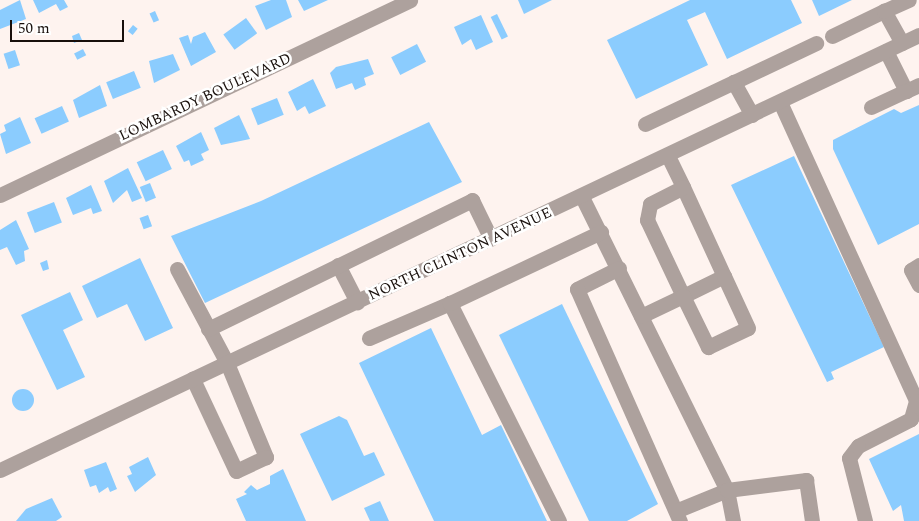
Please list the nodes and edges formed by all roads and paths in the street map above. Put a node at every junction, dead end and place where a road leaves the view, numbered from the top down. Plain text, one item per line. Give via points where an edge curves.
1 (410, 0) edge
2 (909, 0) edge
3 (884, 11) junction
4 (919, 35) edge
5 (832, 36) dead end
6 (816, 43) dead end
7 (902, 43) junction
8 (886, 51) junction
9 (734, 82) junction
10 (913, 88) edge
11 (780, 102) junction
12 (871, 107) dead end
13 (752, 115) junction
14 (645, 124) dead end
15 (668, 156) junction
16 (683, 187) junction
17 (0, 195) edge
18 (582, 196) junction
19 (601, 232) junction
20 (491, 239) junction
21 (338, 265) junction
22 (919, 265) edge
23 (619, 268) junction
24 (177, 269) dead end
25 (724, 276) junction
26 (919, 286) edge
27 (683, 296) junction
28 (357, 302) junction
29 (450, 304) junction
30 (641, 316) junction
31 (208, 329) junction
32 (369, 338) dead end
33 (227, 363) junction
34 (193, 379) junction
35 (0, 470) edge
36 (727, 490) junction
37 (679, 515) edge
38 (559, 521) edge
39 (733, 521) edge
40 (812, 521) edge
41 (865, 521) edge

1 - 17 street, LOMBARDY BOULEVARD
2 - 3 street
3 - 5 street
3 - 7 street
4 - 7 street, NORTH CLINTON AVENUE
6 - 9 street
7 - 8 street, NORTH CLINTON AVENUE
8 - 10 street
8 - 11 street, NORTH CLINTON AVENUE
9 - 13 street
9 - 14 street
10 - 12 street
11 - 13 street, NORTH CLINTON AVENUE
11 - 41 street via 916,402 911,419 858,446 849,458
13 - 15 street, NORTH CLINTON AVENUE
15 - 16 street
15 - 18 street, NORTH CLINTON AVENUE
16 - 25 street
16 - 27 street via 650,204 647,220
18 - 19 street
18 - 20 street, NORTH CLINTON AVENUE
19 - 23 street
19 - 29 street
20 - 21 street via 472,200
20 - 28 street, NORTH CLINTON AVENUE
21 - 28 street
21 - 31 street
22 - 26 street via 911,270
23 - 30 street
23 - 37 street via 577,289
24 - 31 street
25 - 27 street
25 - 27 street via 748,328 708,347
27 - 30 street
28 - 33 street, NORTH CLINTON AVENUE
29 - 32 street
29 - 38 street
30 - 36 street
31 - 33 street
33 - 34 street, NORTH CLINTON AVENUE
33 - 34 street via 266,457 236,472
34 - 35 street, NORTH CLINTON AVENUE
36 - 37 street
36 - 39 street
36 - 40 street via 806,480

